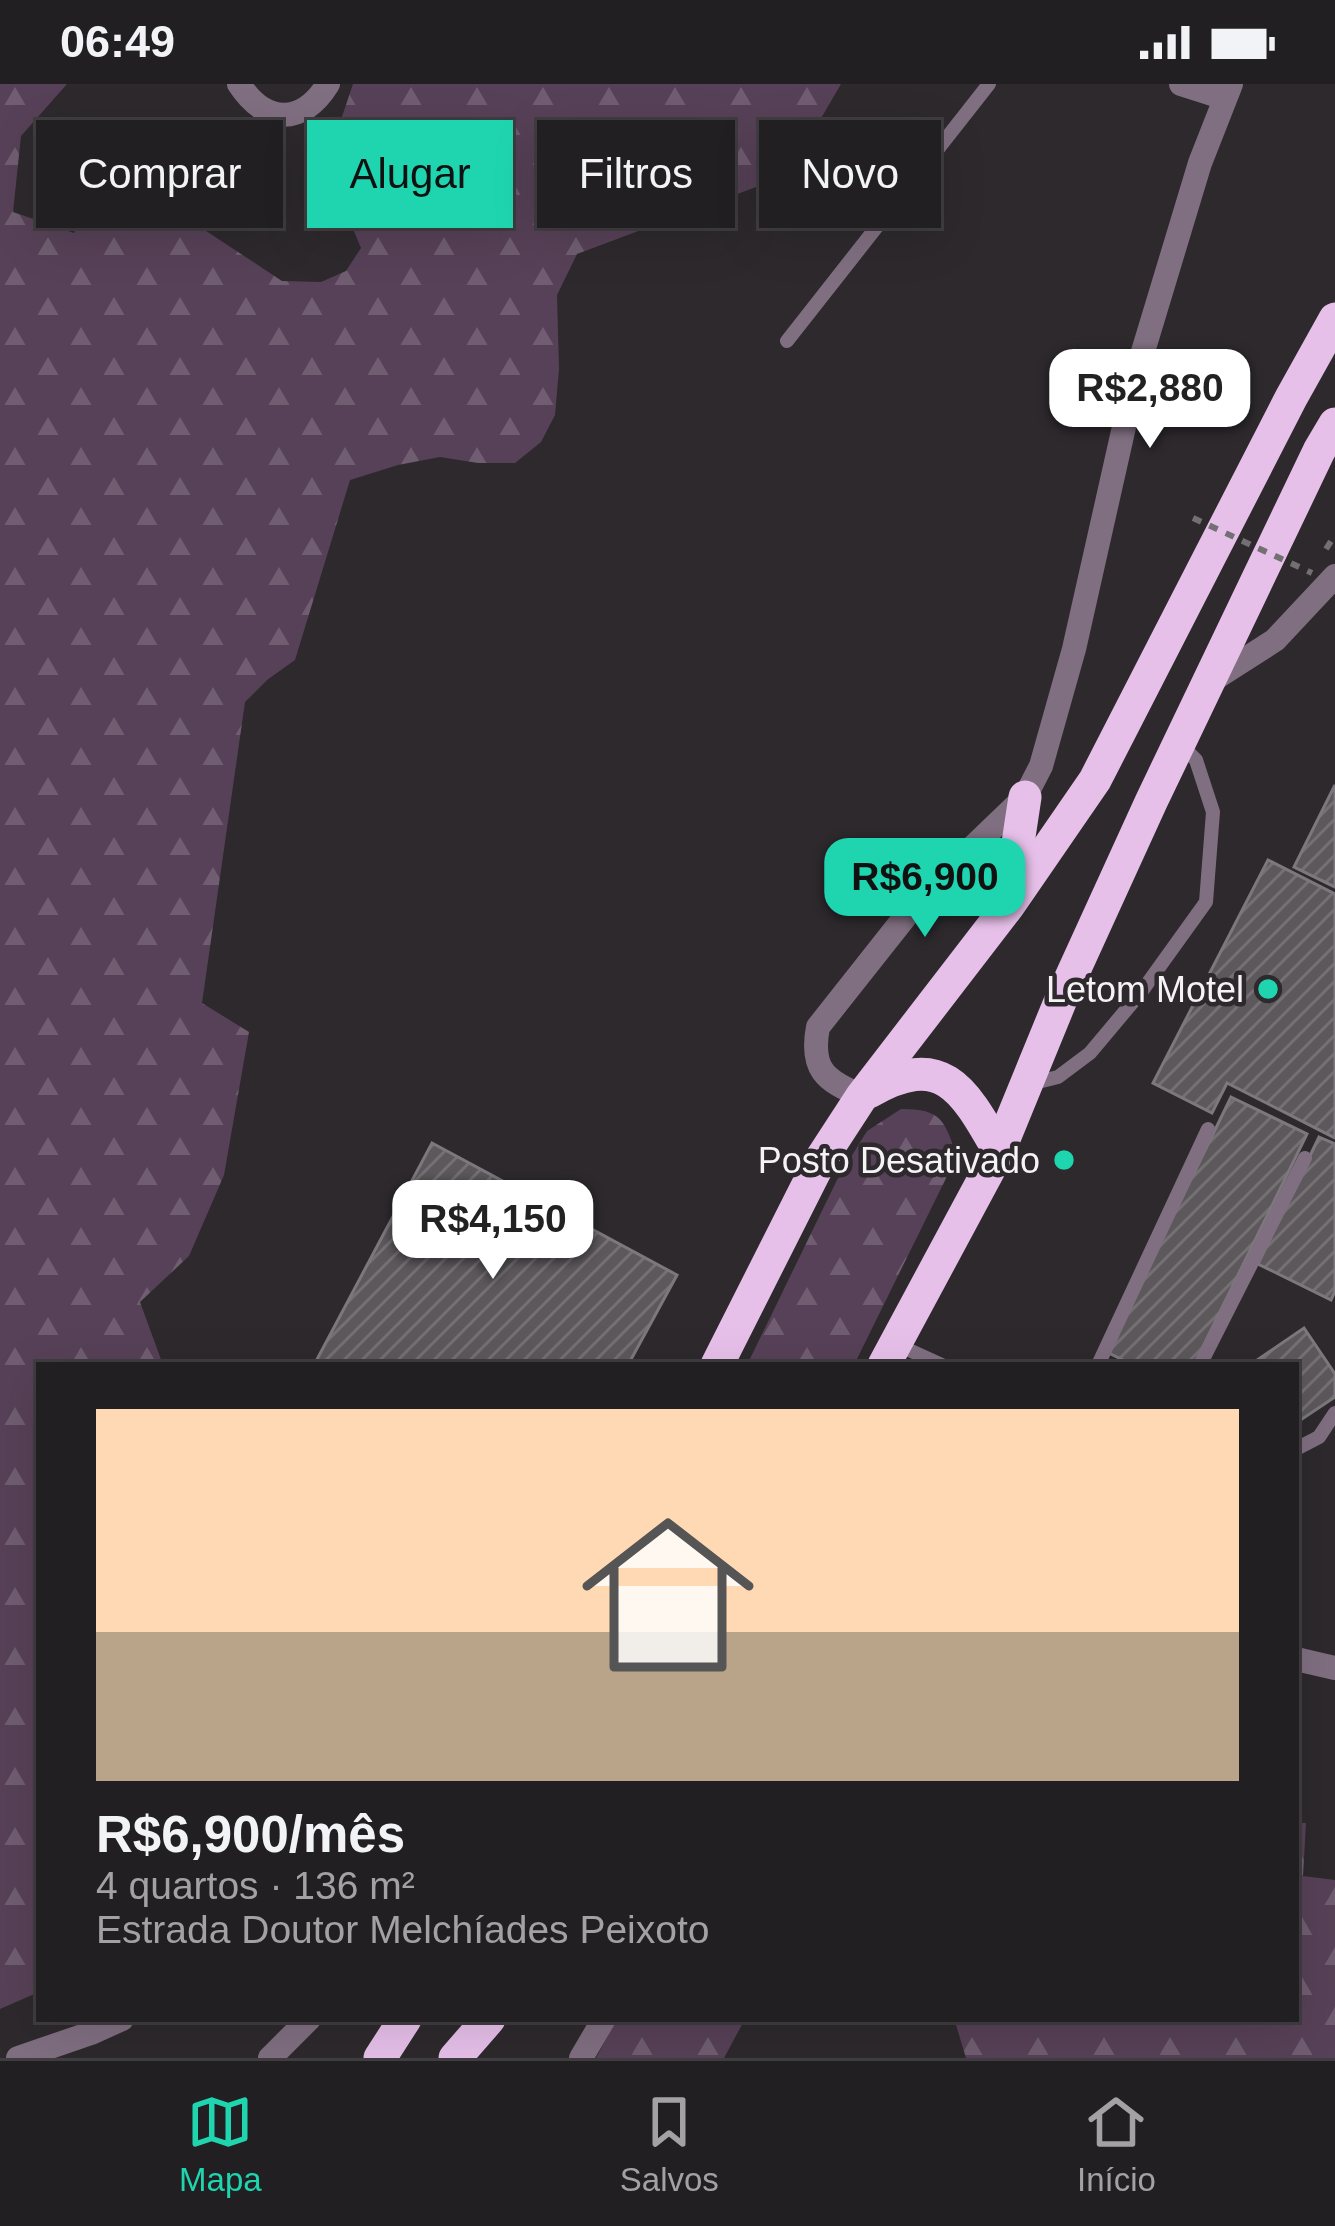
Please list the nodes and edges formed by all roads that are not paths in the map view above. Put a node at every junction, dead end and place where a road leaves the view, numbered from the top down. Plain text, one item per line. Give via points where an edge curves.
1 (239, 84) edge
2 (328, 84) edge
3 (989, 84) edge
4 (1181, 84) edge
5 (1228, 91) edge
6 (1335, 319) edge
7 (787, 341) dead end
8 (1335, 424) edge
9 (1324, 574) edge
10 (1206, 685) junction
11 (1178, 743) junction
12 (1025, 797) junction
13 (1009, 905) junction
14 (1025, 1085) junction
15 (862, 1096) junction
16 (1208, 1129) dead end
17 (999, 1151) junction
18 (1304, 1158) dead end
19 (890, 1355) edge
20 (719, 1362) edge
21 (926, 1362) edge
22 (1099, 1362) edge
23 (1202, 1362) edge
24 (1335, 1413) edge
25 (1299, 1447) edge
26 (1299, 1660) edge
27 (1335, 1668) edge
28 (115, 2022) edge
29 (306, 2022) edge
30 (403, 2022) edge
31 (486, 2022) edge
32 (602, 2022) edge
33 (18, 2058) edge
34 (270, 2058) edge
35 (380, 2058) edge
36 (454, 2058) edge
37 (581, 2058) edge

1 - 2 street via 263,112 291,115
3 - 7 lane
4 - 5 street
5 - 12 street via 1136,378 1074,650
6 - 13 highway via 1095,780
8 - 10 highway
9 - 10 street via 1275,640
10 - 11 highway
11 - 14 highway
11 - 14 lane via 1196,760 1214,812 1206,902 1090,1053 1058,1077
12 - 13 highway
12 - 15 street via 920,898 818,1027 820,1068
13 - 15 highway
14 - 17 highway
15 - 17 highway via 917,1071 956,1086
15 - 20 highway
16 - 22 lane
17 - 19 highway
18 - 23 lane
19 - 21 lane
24 - 25 lane
26 - 27 street
28 - 33 street
29 - 34 street
30 - 35 highway
31 - 36 highway
32 - 37 street

